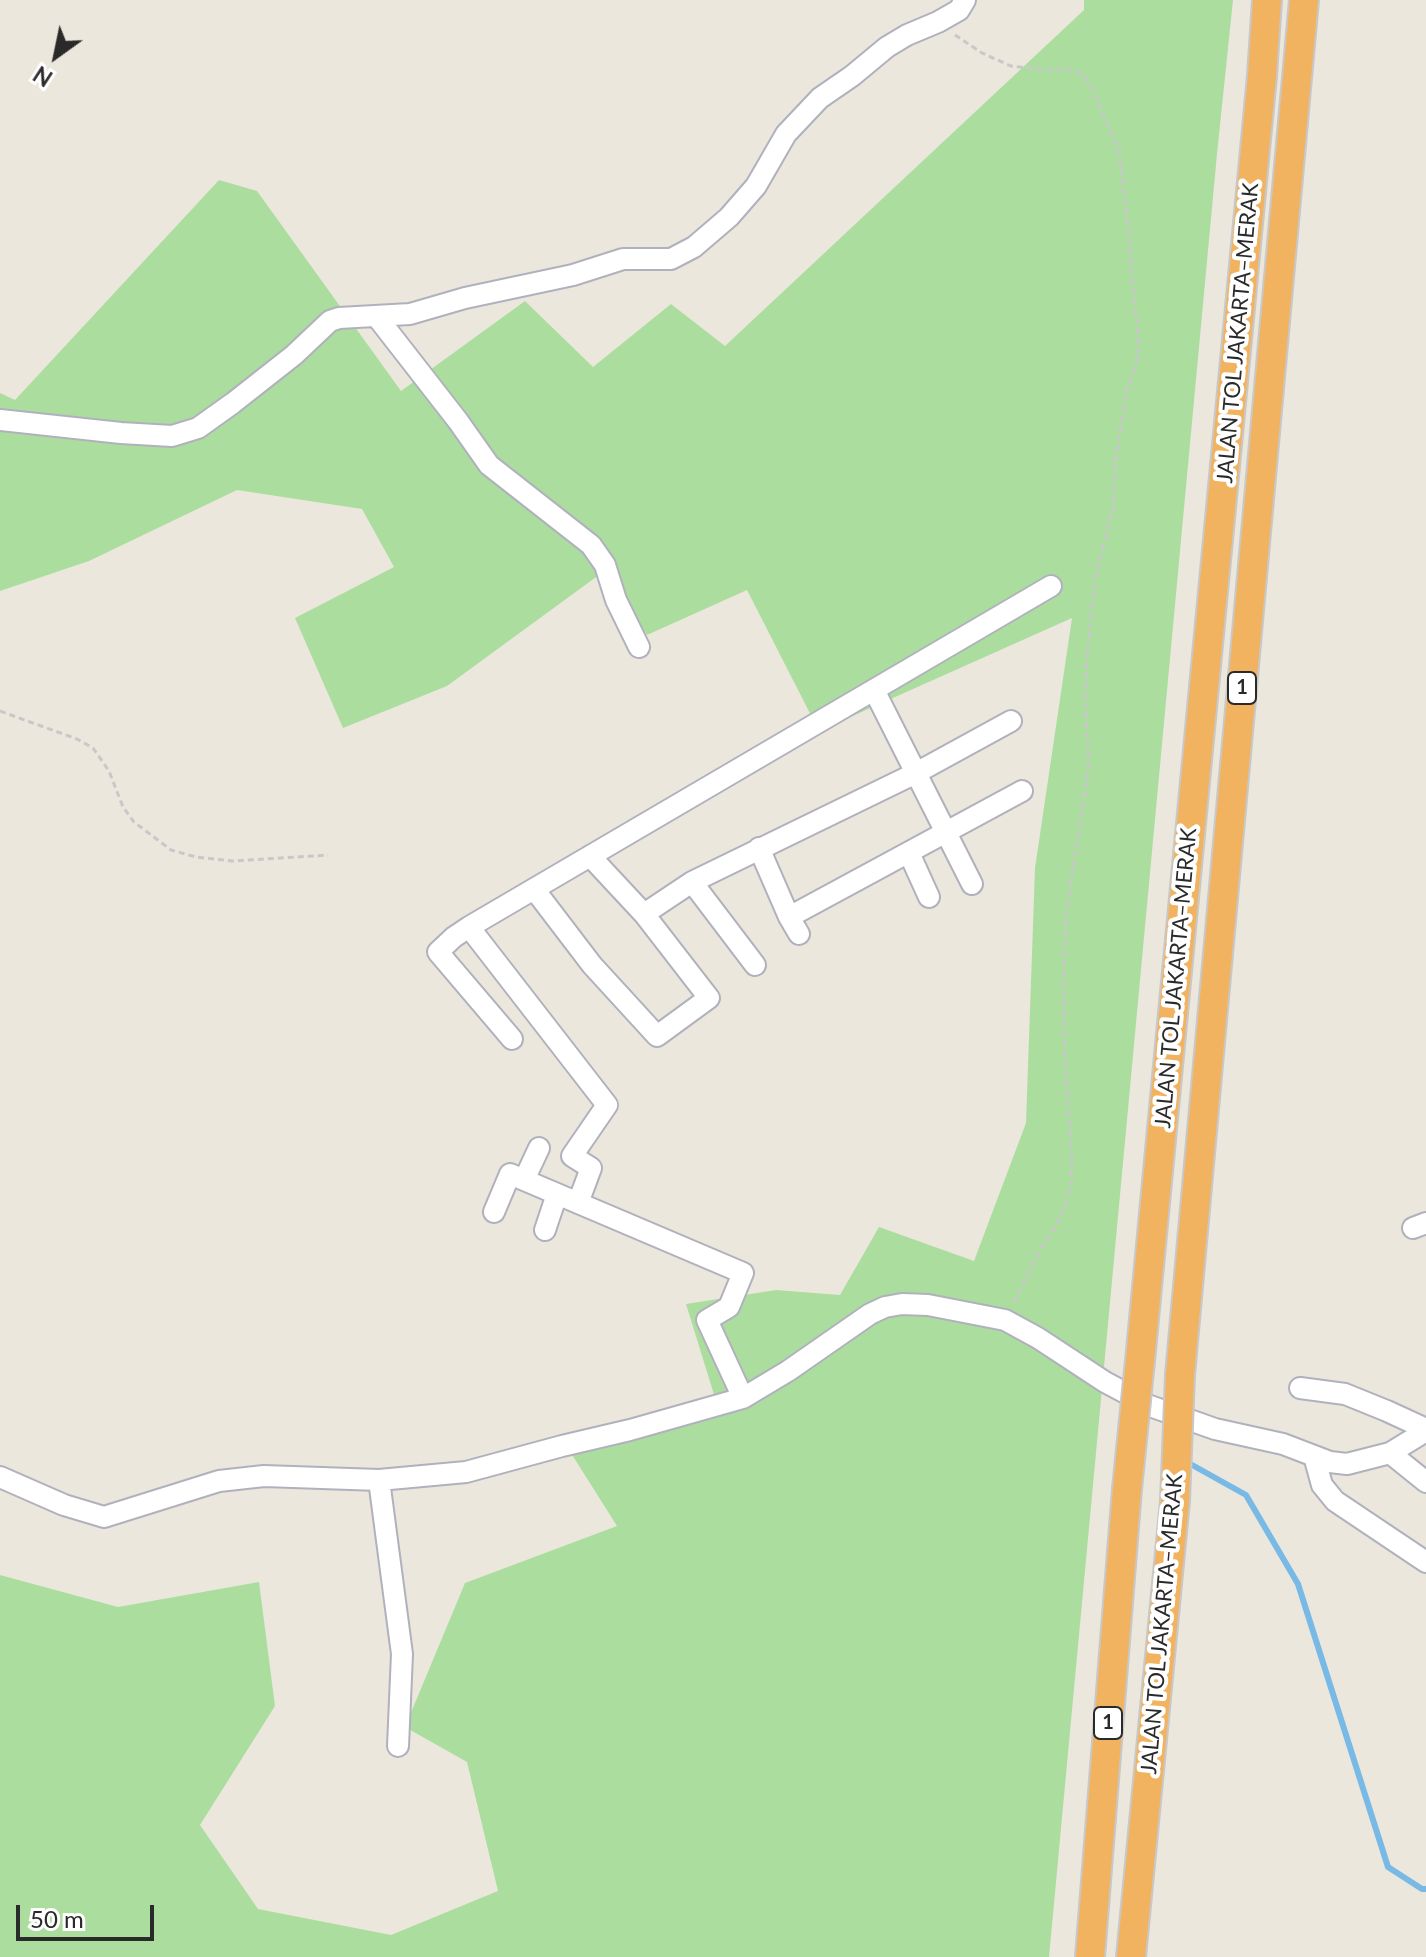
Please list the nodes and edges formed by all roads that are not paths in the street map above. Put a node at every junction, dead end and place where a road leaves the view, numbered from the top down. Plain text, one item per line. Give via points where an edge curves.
1 (965, 0) edge
2 (1267, 0) edge
3 (1304, 0) edge
4 (377, 317) junction
5 (0, 420) edge
6 (1051, 586) dead end
7 (639, 647) dead end
8 (874, 690) junction
9 (1011, 721) dead end
10 (916, 773) junction
11 (1022, 791) dead end
12 (946, 832) junction
13 (759, 848) junction
14 (909, 853) junction
15 (590, 856) junction
16 (692, 882) junction
17 (972, 884) dead end
18 (534, 889) junction
19 (929, 897) dead end
20 (644, 914) junction
21 (469, 927) junction
22 (755, 965) dead end
23 (512, 1039) dead end
24 (539, 1148) dead end
25 (524, 1180) junction
26 (557, 1194) junction
27 (578, 1203) junction
28 (494, 1212) dead end
29 (545, 1230) dead end
30 (1300, 1388) dead end
31 (743, 1398) junction
32 (1426, 1430) edge
33 (1390, 1453) junction
34 (1314, 1456) junction
35 (0, 1477) edge
36 (379, 1480) junction
37 (1426, 1482) edge
38 (1426, 1562) edge
39 (398, 1746) dead end
40 (1090, 1957) edge
41 (1131, 1957) edge

1 - 4 street via 959,10 887,47 820,98 786,134 756,186 694,247 671,259 623,259 410,314
2 - 40 highway, JALAN TOL JAKARTA–MERAK / 1, bridge via 1127,1489
3 - 41 highway, JALAN TOL JAKARTA–MERAK / 1, bridge
4 - 5 street via 330,321 233,403 198,428 172,436
4 - 7 street via 489,465 591,545 605,565
6 - 8 street
8 - 10 street
8 - 15 street
9 - 10 street
10 - 12 street
10 - 13 street
11 - 12 street
12 - 14 street
12 - 17 street
13 - 14 street via 794,926
13 - 16 street
14 - 19 street
15 - 18 street
15 - 20 street
16 - 20 street
16 - 22 street
18 - 20 street via 592,965 657,1036 709,998
18 - 21 street
21 - 23 street via 438,952
21 - 27 street via 607,1105 572,1156 591,1168
24 - 25 street
25 - 26 street
25 - 28 street via 510,1174
26 - 27 street
26 - 29 street
27 - 31 street via 743,1273 729,1307 707,1320
30 - 32 street via 1345,1394
31 - 34 street via 870,1314 902,1304 928,1305 1005,1320 1150,1406
31 - 36 street via 466,1472
32 - 33 street
33 - 34 street via 1347,1464
33 - 37 street
34 - 38 street via 1322,1485 1335,1501
35 - 36 street via 104,1517 219,1481 264,1476
36 - 39 street via 402,1654

